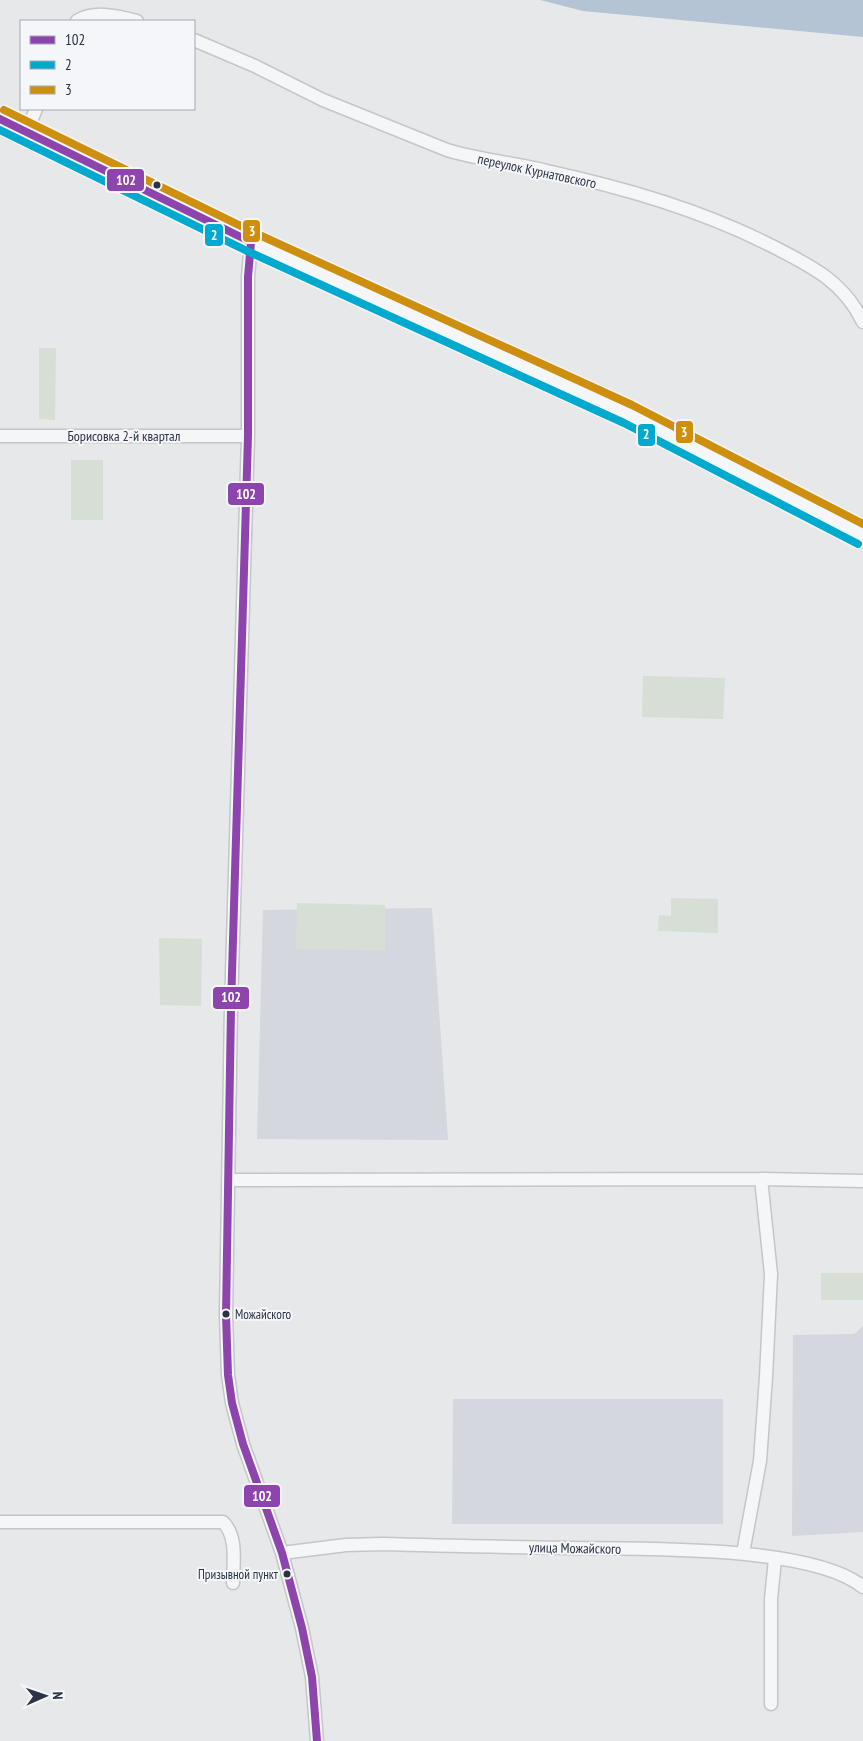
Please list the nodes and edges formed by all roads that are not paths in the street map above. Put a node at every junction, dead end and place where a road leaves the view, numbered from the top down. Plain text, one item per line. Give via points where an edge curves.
1 (78, 20) edge
2 (132, 20) edge
3 (195, 40) edge
4 (36, 110) edge
5 (0, 119) edge
6 (26, 133) junction
7 (251, 242) junction
8 (863, 322) edge
9 (0, 436) edge
10 (248, 436) junction
11 (863, 535) edge
12 (761, 1179) junction
13 (229, 1180) junction
14 (863, 1181) edge
15 (0, 1522) edge
16 (282, 1553) junction
17 (743, 1553) junction
18 (775, 1559) junction
19 (233, 1583) dead end
20 (863, 1587) edge
21 (771, 1704) dead end
22 (317, 1741) edge

1 - 2 street via 100,14
3 - 8 street, переулок Курнатовского via 323,100 447,150 617,188 673,204 734,227 830,278 851,300
4 - 6 street
5 - 6 street
6 - 7 street
7 - 10 street
7 - 11 street via 628,414
9 - 10 street, Борисовка 2-й квартал
10 - 13 street
12 - 13 street
12 - 14 street
12 - 17 street via 771,1274 760,1461
13 - 16 street via 228,1375 243,1444
15 - 19 street via 223,1522 231,1530
16 - 17 street, улица Можайского via 382,1544
16 - 22 street via 312,1677
17 - 18 street, улица Можайского
18 - 20 street, улица Можайского via 811,1565 852,1578
18 - 21 street via 771,1599

